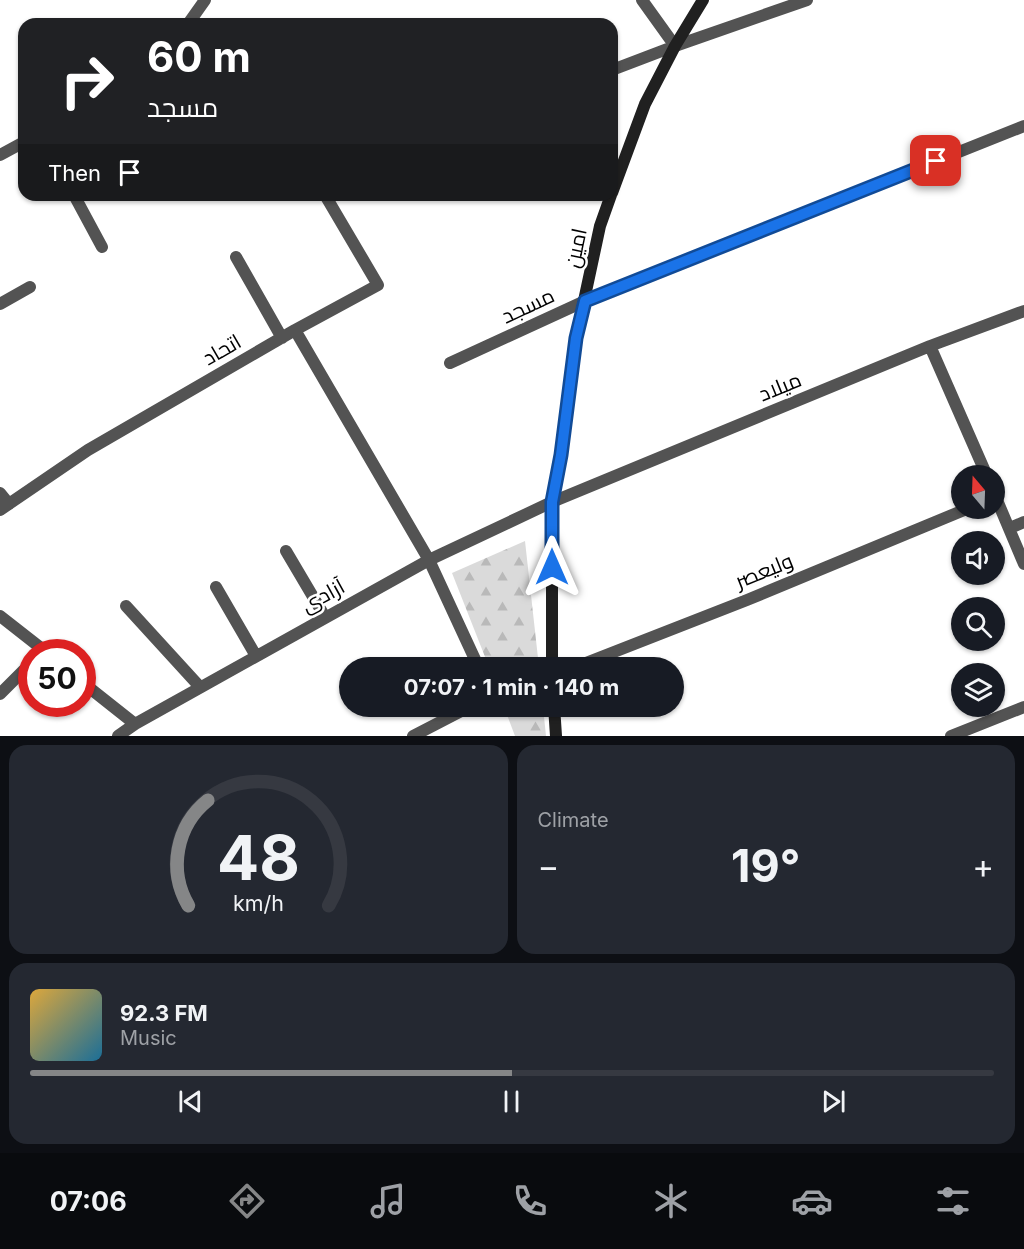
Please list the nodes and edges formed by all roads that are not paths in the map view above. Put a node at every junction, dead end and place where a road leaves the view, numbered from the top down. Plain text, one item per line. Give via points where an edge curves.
1 (205, 0) edge
2 (642, 0) edge
3 (703, 0) edge
4 (807, 0) edge
5 (192, 18) edge
6 (675, 46) junction
7 (618, 68) edge
8 (1024, 126) edge
9 (18, 145) edge
10 (0, 155) edge
11 (618, 178) edge
12 (77, 201) edge
13 (329, 201) edge
14 (609, 201) edge
15 (102, 247) dead end
16 (236, 257) dead end
17 (30, 287) dead end
18 (585, 301) junction
19 (0, 304) edge
20 (1024, 311) edge
21 (295, 330) junction
22 (282, 338) junction
23 (930, 346) junction
24 (450, 363) dead end
25 (982, 465) edge
26 (0, 493) edge
27 (552, 502) junction
28 (4, 507) edge
29 (951, 515) edge
30 (1005, 517) edge
31 (1024, 522) edge
32 (1010, 528) junction
33 (286, 551) dead end
34 (429, 560) junction
35 (1024, 564) edge
36 (216, 587) dead end
37 (126, 606) dead end
38 (0, 616) edge
39 (325, 617) junction
40 (27, 639) edge
41 (256, 656) junction
42 (473, 657) edge
43 (552, 657) edge
44 (601, 657) edge
45 (18, 676) edge
46 (200, 687) junction
47 (96, 693) edge
48 (0, 694) edge
49 (1024, 707) edge
50 (450, 717) edge
51 (555, 717) edge
52 (135, 724) junction
53 (118, 736) edge
54 (413, 736) edge
55 (556, 736) edge
56 (951, 736) edge

1 - 5 street
2 - 6 street
3 - 6 main road, امین
4 - 6 street
6 - 7 street
6 - 11 main road, امین via 645,104
8 - 18 street, مسجد
9 - 10 street
12 - 15 street
13 - 21 street, اتحاد via 378,285
14 - 18 main road, امین via 600,226
16 - 22 street
17 - 19 street
18 - 24 street, مسجد
18 - 27 main road, امین
20 - 23 street, میلاد
21 - 22 street, اتحاد
21 - 34 street
22 - 28 street, اتحاد via 88,450
23 - 25 street
23 - 27 street, میلاد
26 - 28 street
27 - 34 street, آزادی
27 - 43 main road, امین
29 - 44 street, ولیعصر
30 - 32 street
31 - 32 street
32 - 35 street
33 - 39 street
34 - 39 street, آزادی
34 - 42 street
36 - 41 street
37 - 46 street
38 - 40 street
39 - 41 street, آزادی
41 - 46 street, آزادی
45 - 48 street
46 - 52 street, آزادی
47 - 52 street
49 - 56 street
50 - 54 street
51 - 55 main road
52 - 53 street, آزادی

